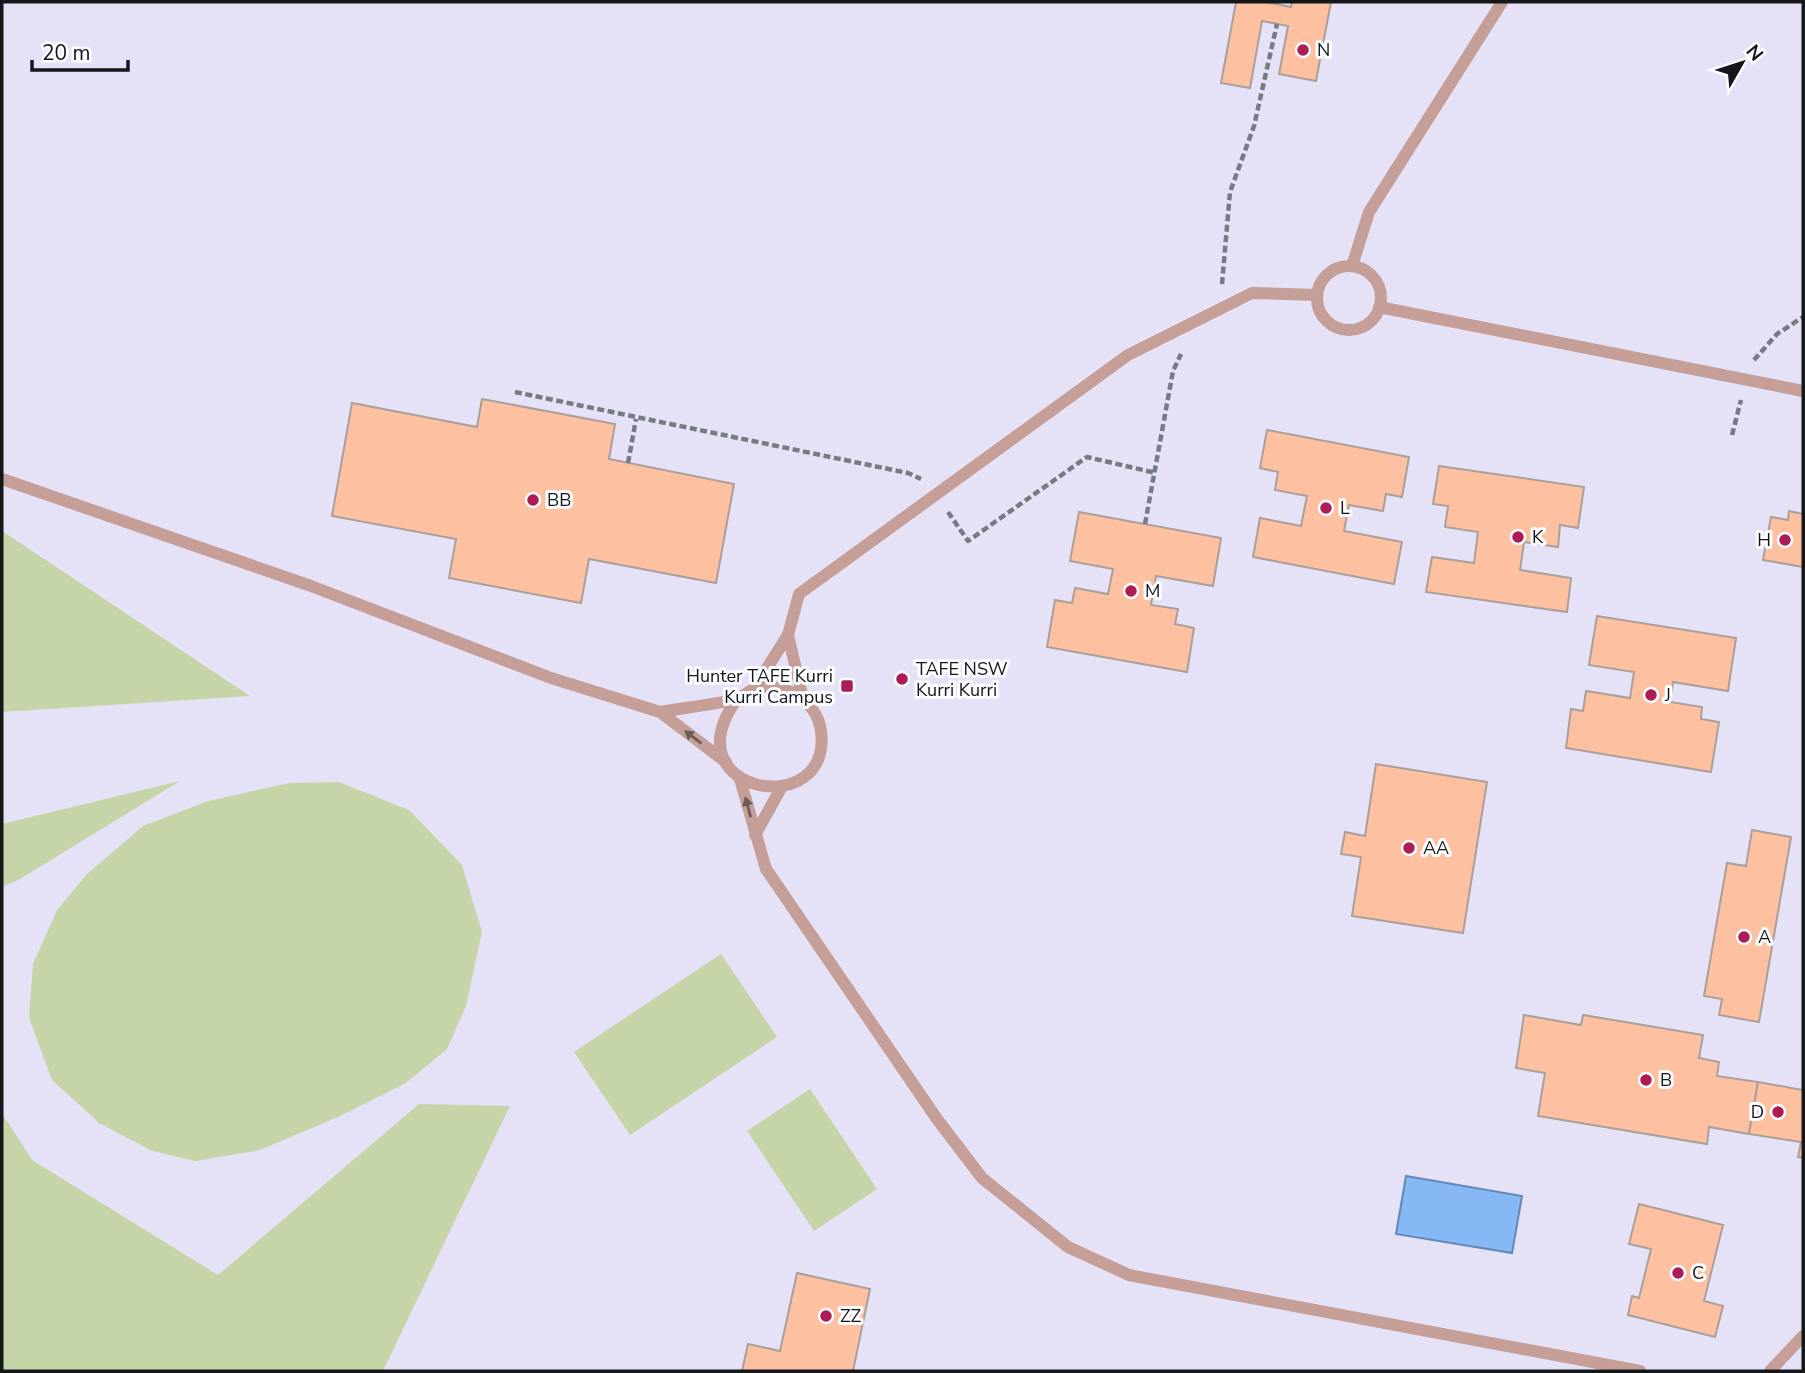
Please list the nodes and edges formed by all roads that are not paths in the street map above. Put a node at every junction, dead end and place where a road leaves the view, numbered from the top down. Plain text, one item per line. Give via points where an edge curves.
1 (1502, 2) edge
2 (1352, 266) junction
3 (1317, 295) junction
4 (1380, 307) junction
5 (1803, 391) edge
6 (2, 479) edge
7 (788, 635) junction
8 (752, 690) junction
9 (737, 699) junction
10 (803, 699) junction
11 (660, 712) junction
12 (726, 762) junction
13 (740, 779) junction
14 (781, 788) junction
15 (755, 835) junction
16 (1803, 1336) edge
17 (1640, 1371) edge
18 (1770, 1371) edge

1 - 2 lane via 1369,212
2 - 3 lane via 1325,276
2 - 4 lane via 1372,276 1381,296
3 - 4 lane via 1317,305 1329,323 1348,330 1367,324
3 - 7 lane via 1252,293 1128,355 799,594
4 - 5 lane
6 - 11 lane
7 - 8 lane
7 - 10 lane
8 - 9 lane
8 - 10 lane via 788,690
9 - 11 lane
9 - 12 lane via 724,717 720,740
10 - 14 lane via 815,713 821,731 820,750 812,768
12 -> 11 lane
12 - 13 lane
13 - 14 lane via 761,788
15 -> 13 lane
14 - 15 lane
15 - 17 lane via 766,869 937,1119 982,1178 1068,1247 1129,1275
16 - 18 lane

